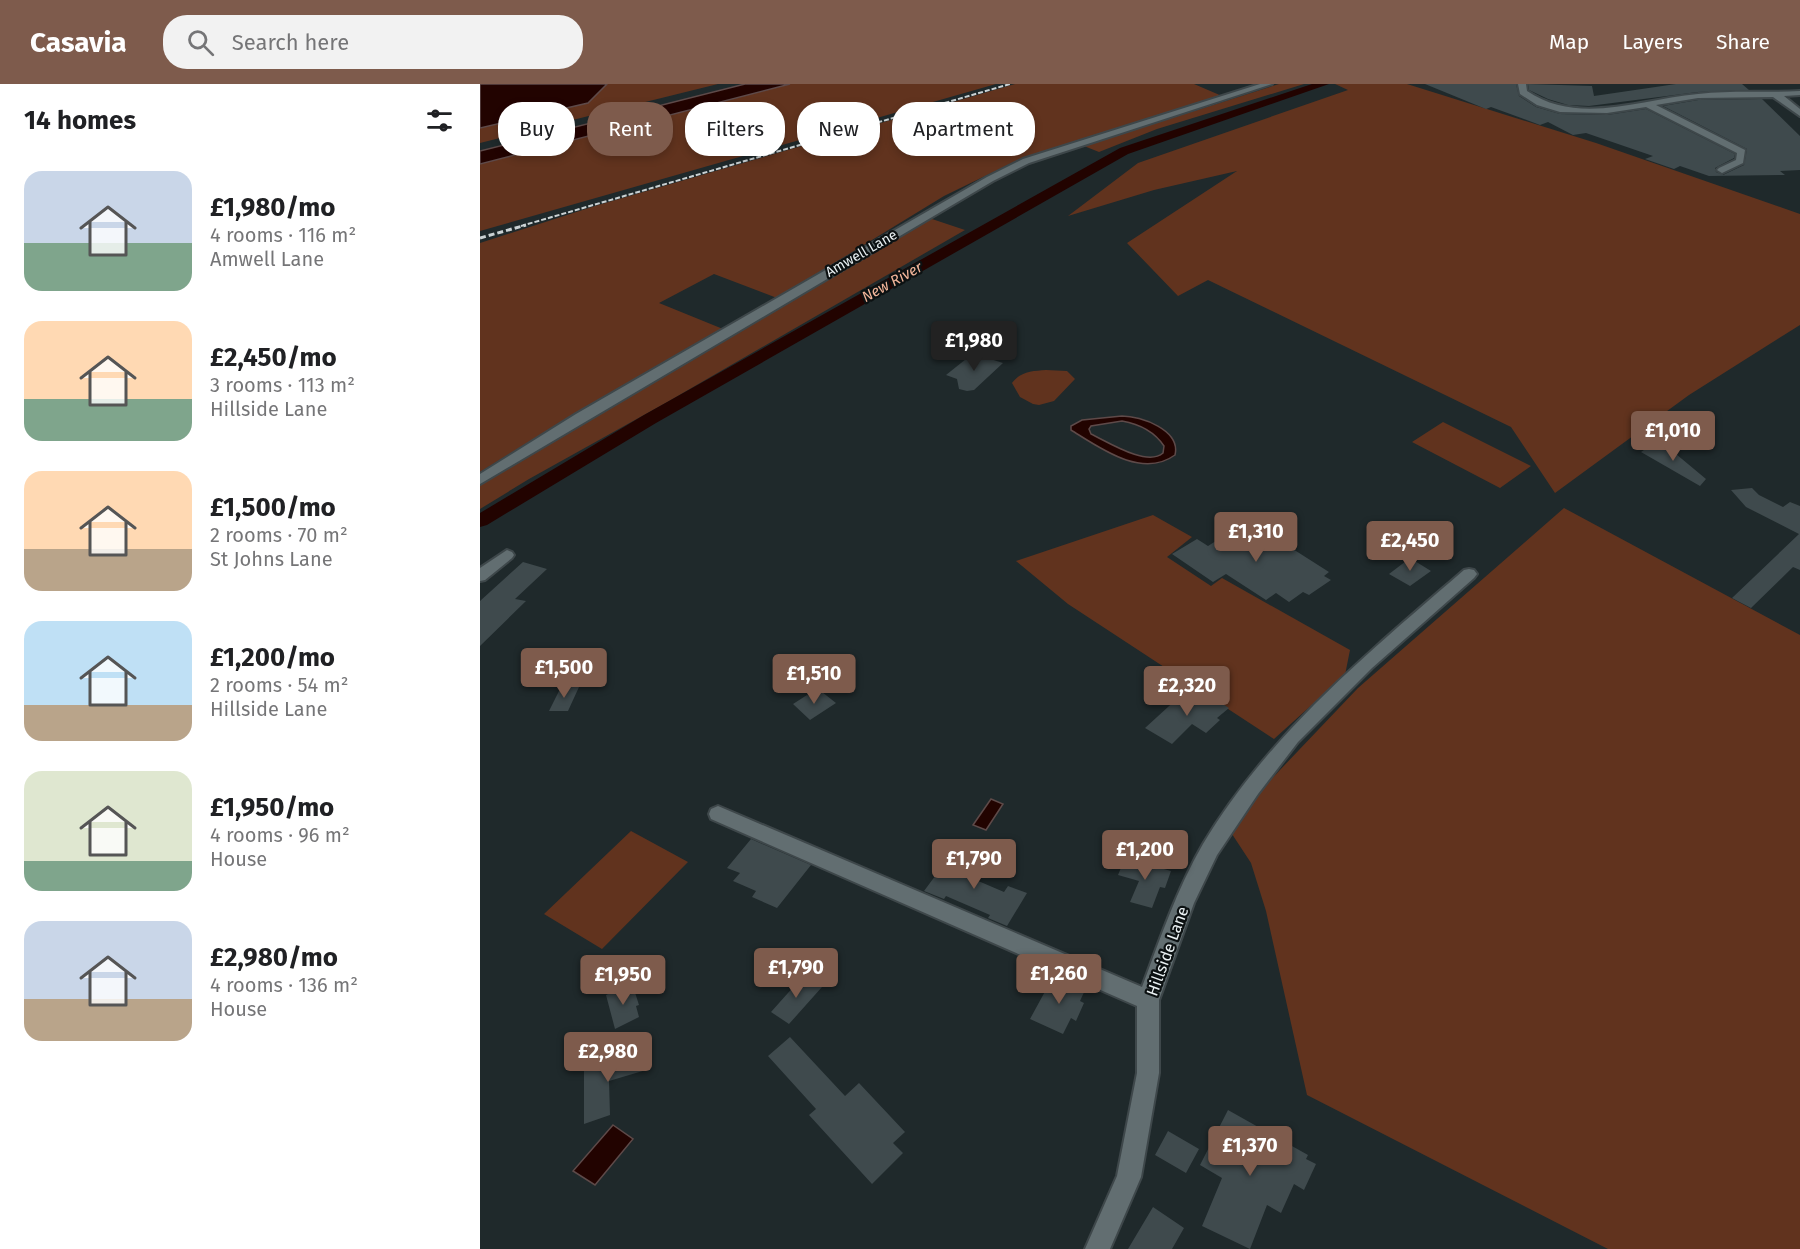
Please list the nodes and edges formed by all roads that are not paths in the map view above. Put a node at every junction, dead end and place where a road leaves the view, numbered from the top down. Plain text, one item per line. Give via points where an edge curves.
1 (1268, 84) edge
2 (1522, 84) edge
3 (1800, 93) edge
4 (1775, 94) junction
5 (1647, 104) junction
6 (1800, 114) edge
7 (1722, 170) dead end
8 (480, 480) edge
9 (507, 555) dead end
10 (1469, 574) dead end
11 (480, 576) edge
12 (718, 814) dead end
13 (1148, 1000) junction
14 (1097, 1249) edge

1 - 8 street, Amwell Lane via 1026,161 990,179
2 - 5 street via 1529,97 1568,110 1600,112
3 - 4 street
4 - 5 street via 1698,96
4 - 6 street
5 - 7 street via 1742,153 1740,160
9 - 11 street
10 - 13 street, Hillside Lane via 1366,664 1292,737 1252,789 1210,850 1184,902
12 - 13 street
13 - 14 street, Hillside Lane via 1148,1073 1129,1177

